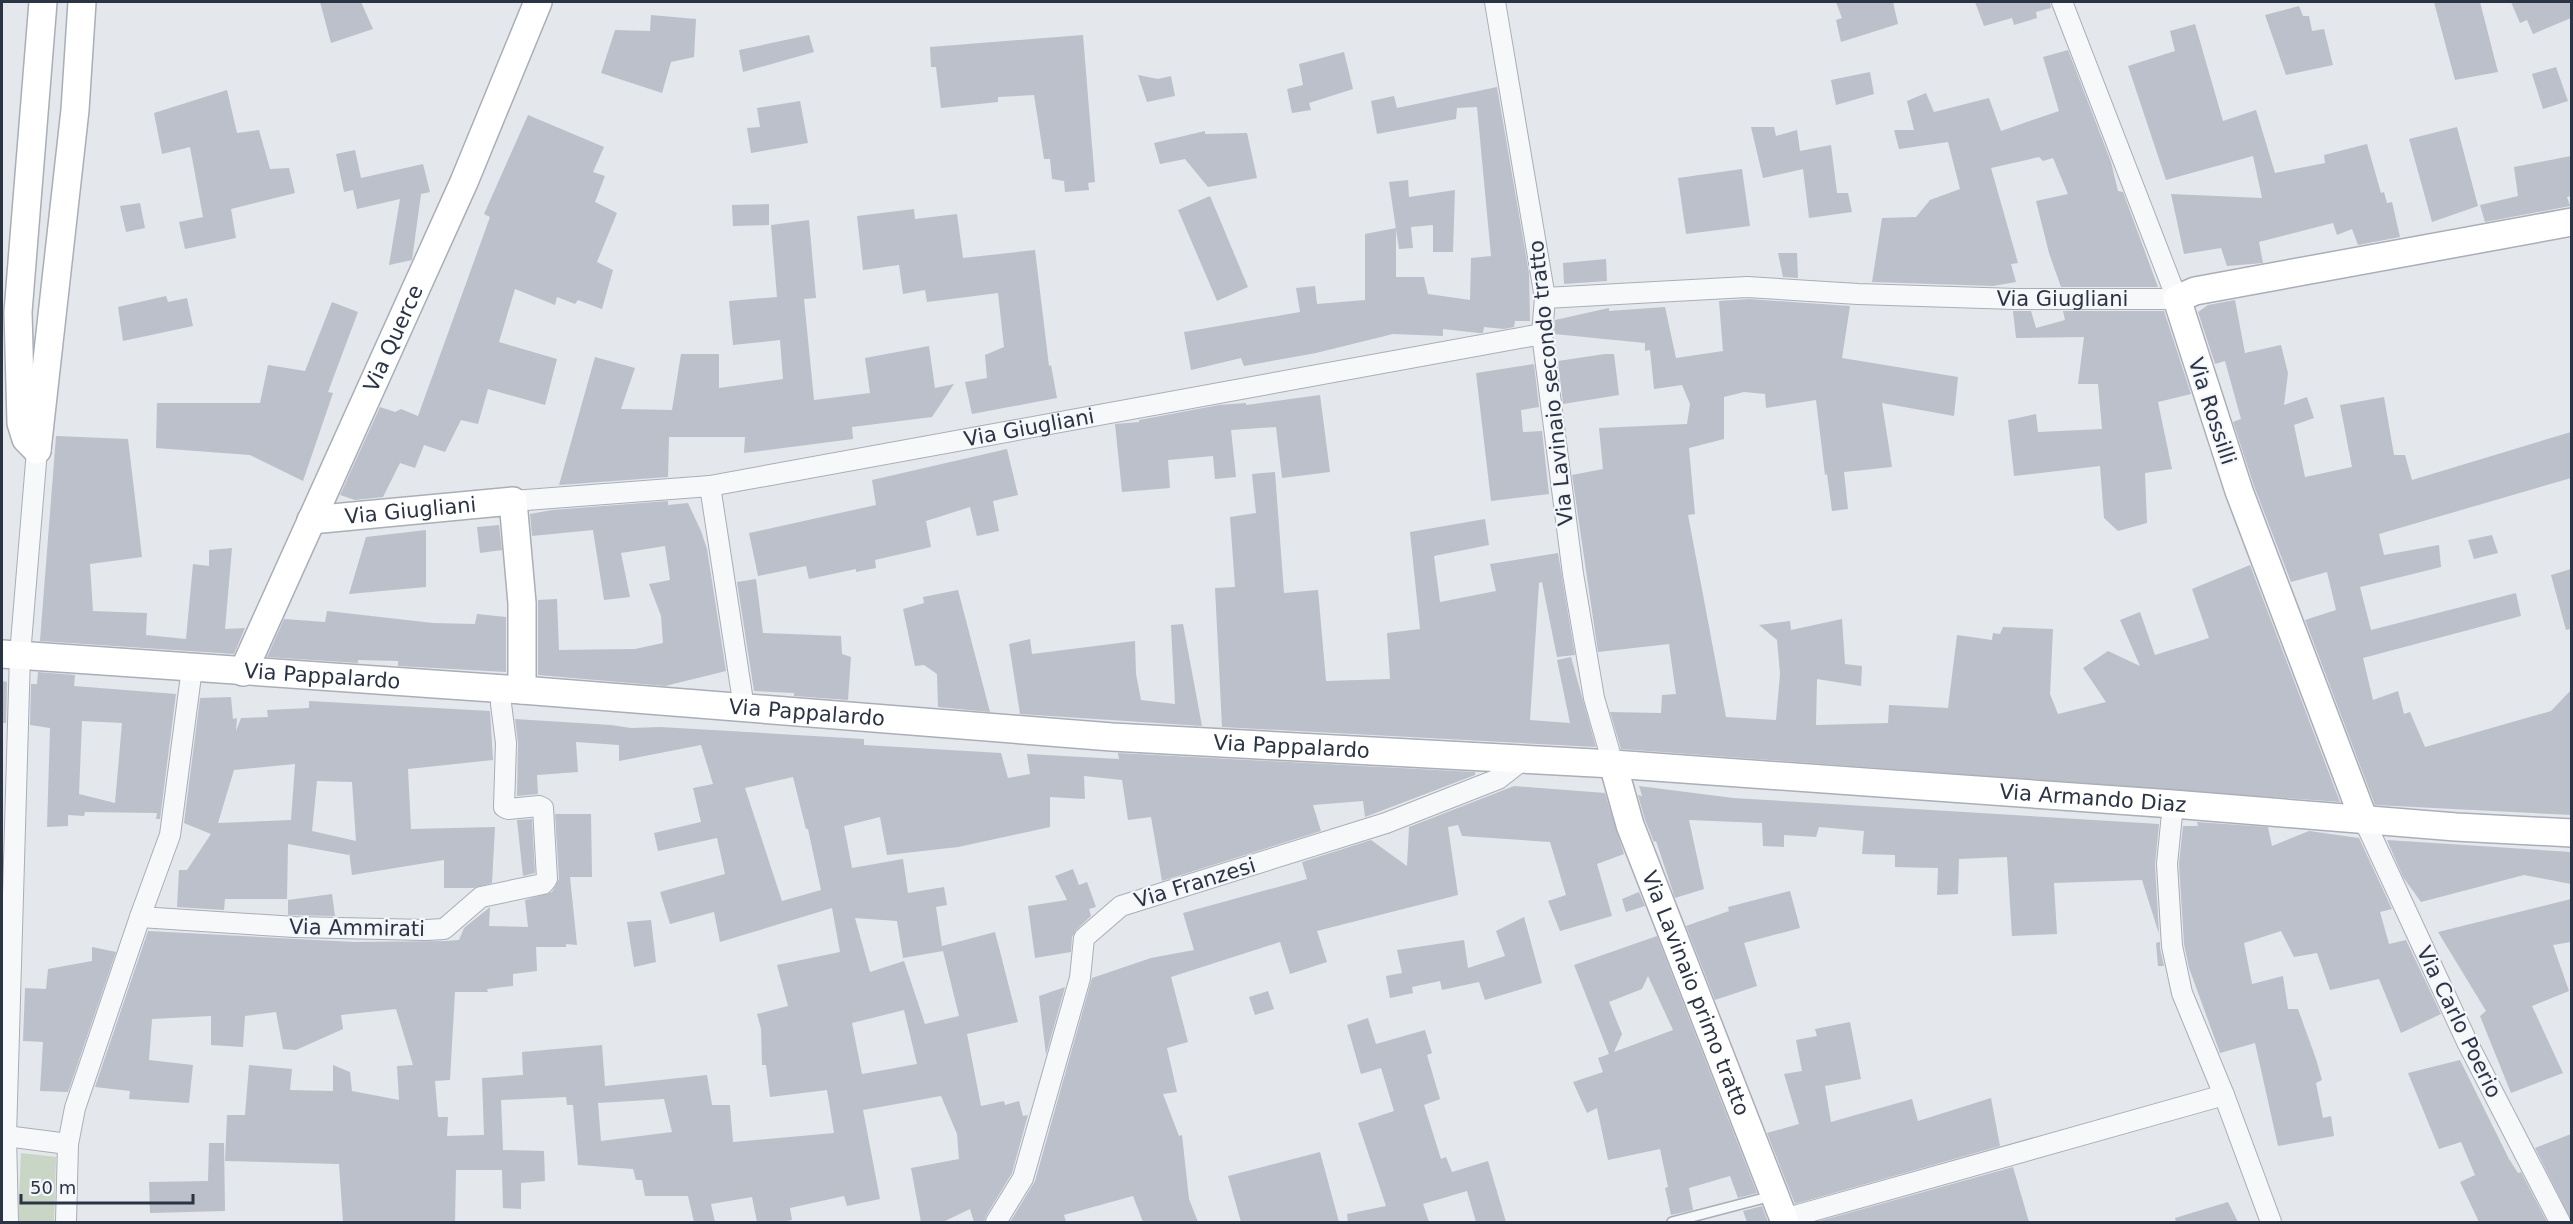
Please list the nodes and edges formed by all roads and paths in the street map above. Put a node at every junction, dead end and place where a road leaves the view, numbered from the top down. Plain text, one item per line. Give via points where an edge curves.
1 (43, 2) edge
2 (82, 2) edge
3 (538, 2) edge
4 (1495, 2) edge
5 (2062, 2) edge
6 (2571, 222) edge
7 (1545, 298) junction
8 (2177, 299) junction
9 (10, 311) edge
10 (1542, 334) junction
11 (37, 450) junction
12 (710, 486) junction
13 (513, 501) junction
14 (311, 520) junction
15 (11, 654) edge
16 (192, 668) junction
17 (243, 672) junction
18 (512, 690) junction
19 (744, 708) junction
20 (1525, 758) junction
21 (1612, 764) junction
22 (2173, 804) junction
23 (2364, 820) junction
24 (2571, 833) edge
25 (140, 917) junction
26 (2224, 1095) junction
27 (6, 1136) junction
28 (68, 1144) junction
29 (1781, 1212) edge
30 (8, 1222) edge
31 (66, 1222) edge
32 (996, 1222) edge
33 (1672, 1222) edge
34 (2271, 1222) edge
35 (2560, 1222) edge

1 - 9 street
2 - 11 street via 75,110
3 - 14 street, Via Querce via 464,182
4 - 7 street, Via Lavinaio secondo tratto
5 - 8 street, Via Rossilli
6 - 8 street, Via Giugliani via 2195,291
7 - 8 street, Via Giugliani via 1748,286 2004,299
7 - 10 street, Via Lavinaio secondo tratto
8 - 23 street, Via Rossilli via 2239,491
9 - 11 street via 21,423 26,439
10 - 12 street, Via Giugliani
10 - 21 street, Via Lavinaio secondo tratto via 1573,574 1594,698
11 - 15 street
12 - 13 street, Via Giugliani
12 - 19 street
13 - 14 street, Via Giugliani
13 - 18 street via 522,603
14 - 17 street, Via Querce
15 - 16 street, Via Pappalardo
15 - 27 street
16 - 17 street, Via Pappalardo
16 - 25 street via 170,835
17 - 18 street, Via Pappalardo
18 - 19 street, Via Pappalardo
18 - 25 street, Via Ammirati via 501,704 506,743 504,807 543,808 547,879 543,884 481,897 444,928 426,930
19 - 20 street, Via Pappalardo via 1112,737
20 - 21 street, Via Pappalardo
20 - 32 street, Via Franzesi via 1498,779 1386,824 1121,906 1084,938 1080,978 1023,1178
21 - 22 street, Via Armando Diaz
21 - 29 street, Via Lavinaio primo tratto via 1630,825
22 - 23 street, Via Armando Diaz
22 - 26 street via 2167,864 2172,946 2182,993
23 - 24 street, Via Armando Diaz
23 - 35 street, Via Carlo Poerio via 2468,1044
25 - 28 street via 75,1108
26 - 29 street
26 - 34 street
27 - 28 street
27 - 30 street
28 - 31 street
29 - 33 lane

